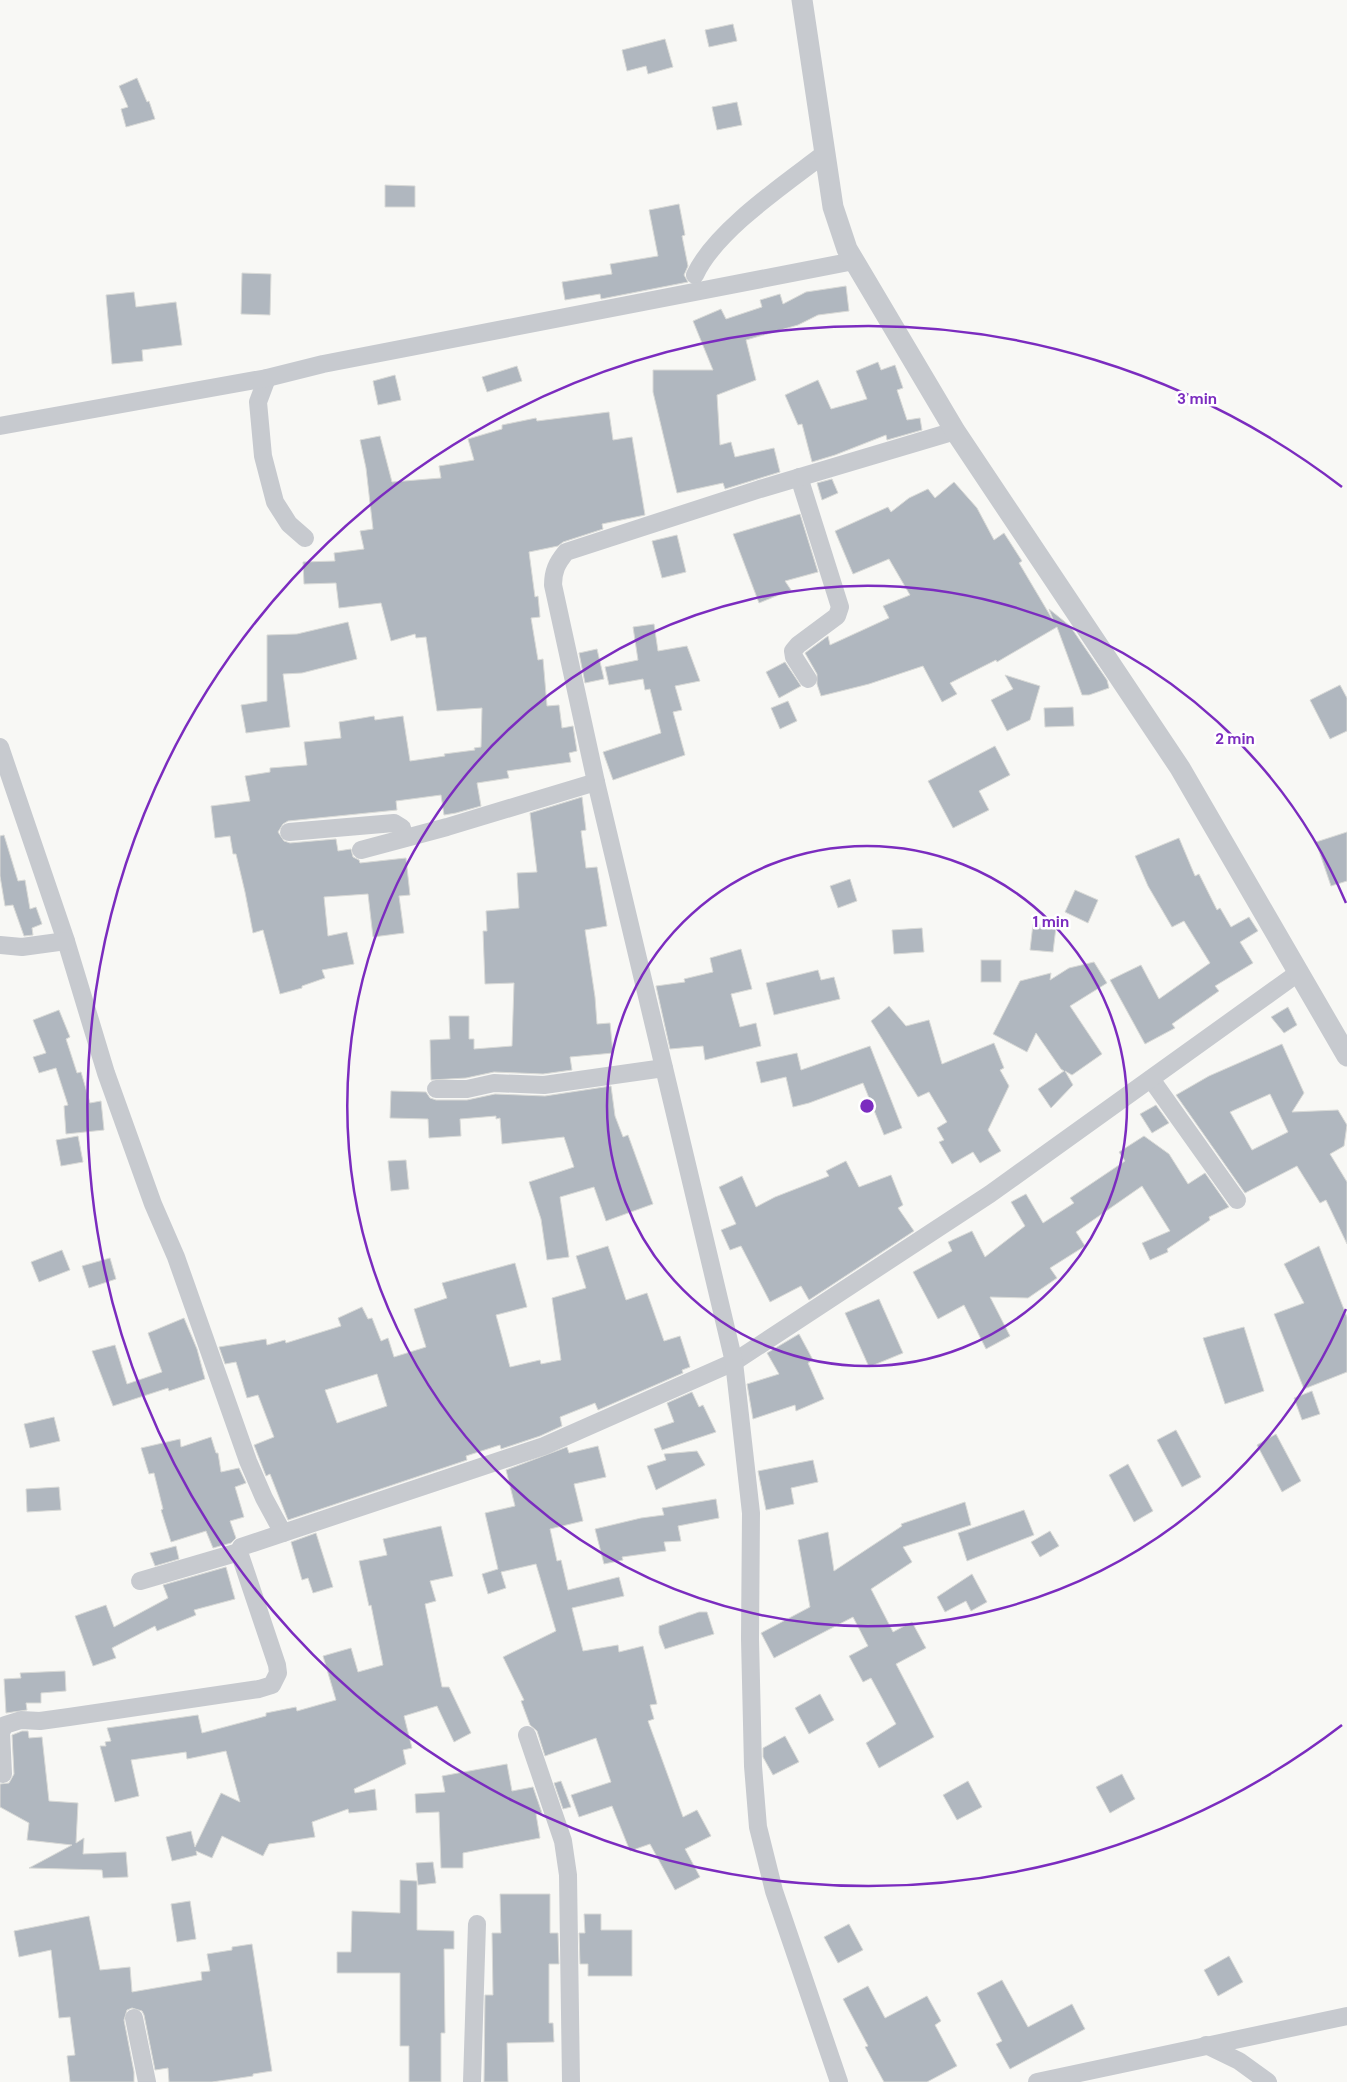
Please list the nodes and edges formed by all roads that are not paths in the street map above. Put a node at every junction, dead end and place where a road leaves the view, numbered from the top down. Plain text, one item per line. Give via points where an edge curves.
1 (802, 0) edge
2 (824, 154) junction
3 (854, 261) junction
4 (695, 275) dead end
5 (267, 378) junction
6 (0, 426) edge
7 (955, 431) junction
8 (799, 477) junction
9 (305, 538) dead end
10 (808, 679) dead end
11 (0, 747) edge
12 (596, 782) junction
13 (289, 832) dead end
14 (404, 838) junction
15 (361, 850) dead end
16 (66, 941) junction
17 (0, 945) edge
18 (1298, 973) junction
19 (1347, 1056) edge
20 (664, 1068) junction
21 (1150, 1079) junction
22 (436, 1090) dead end
23 (1237, 1200) dead end
24 (734, 1362) junction
25 (283, 1533) junction
26 (238, 1552) junction
27 (140, 1581) dead end
28 (527, 1735) dead end
29 (3, 1774) dead end
30 (477, 1924) dead end
31 (1347, 2016) edge
32 (134, 2018) dead end
33 (1206, 2045) junction
34 (1265, 2081) edge
35 (147, 2082) edge
36 (472, 2082) edge
37 (571, 2082) edge
38 (840, 2082) edge
39 (1037, 2082) edge

1 - 2 street
2 - 3 street via 833,207
2 - 4 street via 721,238
3 - 5 street via 323,364
3 - 7 street
5 - 6 street
5 - 9 street via 258,402 263,456 275,502 289,524
7 - 8 street
7 - 18 street via 1180,768
8 - 10 street via 840,607 837,616 793,651
8 - 12 street via 566,552 555,566 553,585
11 - 16 street
12 - 14 street
12 - 20 street
13 - 14 street via 394,823 402,828
14 - 15 street
16 - 17 street
16 - 25 street via 106,1073 153,1204 176,1257 248,1461
18 - 19 street
18 - 21 street
20 - 22 street via 544,1085 494,1084
20 - 24 street
21 - 23 street
21 - 24 street via 990,1194
24 - 25 street via 544,1446
24 - 38 street via 751,1514 750,1638 758,1827 774,1891
25 - 26 street via 243,1546
26 - 27 street
26 - 29 street via 277,1665 278,1673 272,1685 40,1721 12,1722 1,1732
28 - 37 street via 563,1841 568,1875
30 - 36 street
31 - 33 street
32 - 35 street
33 - 34 street via 1239,2061
33 - 39 street

